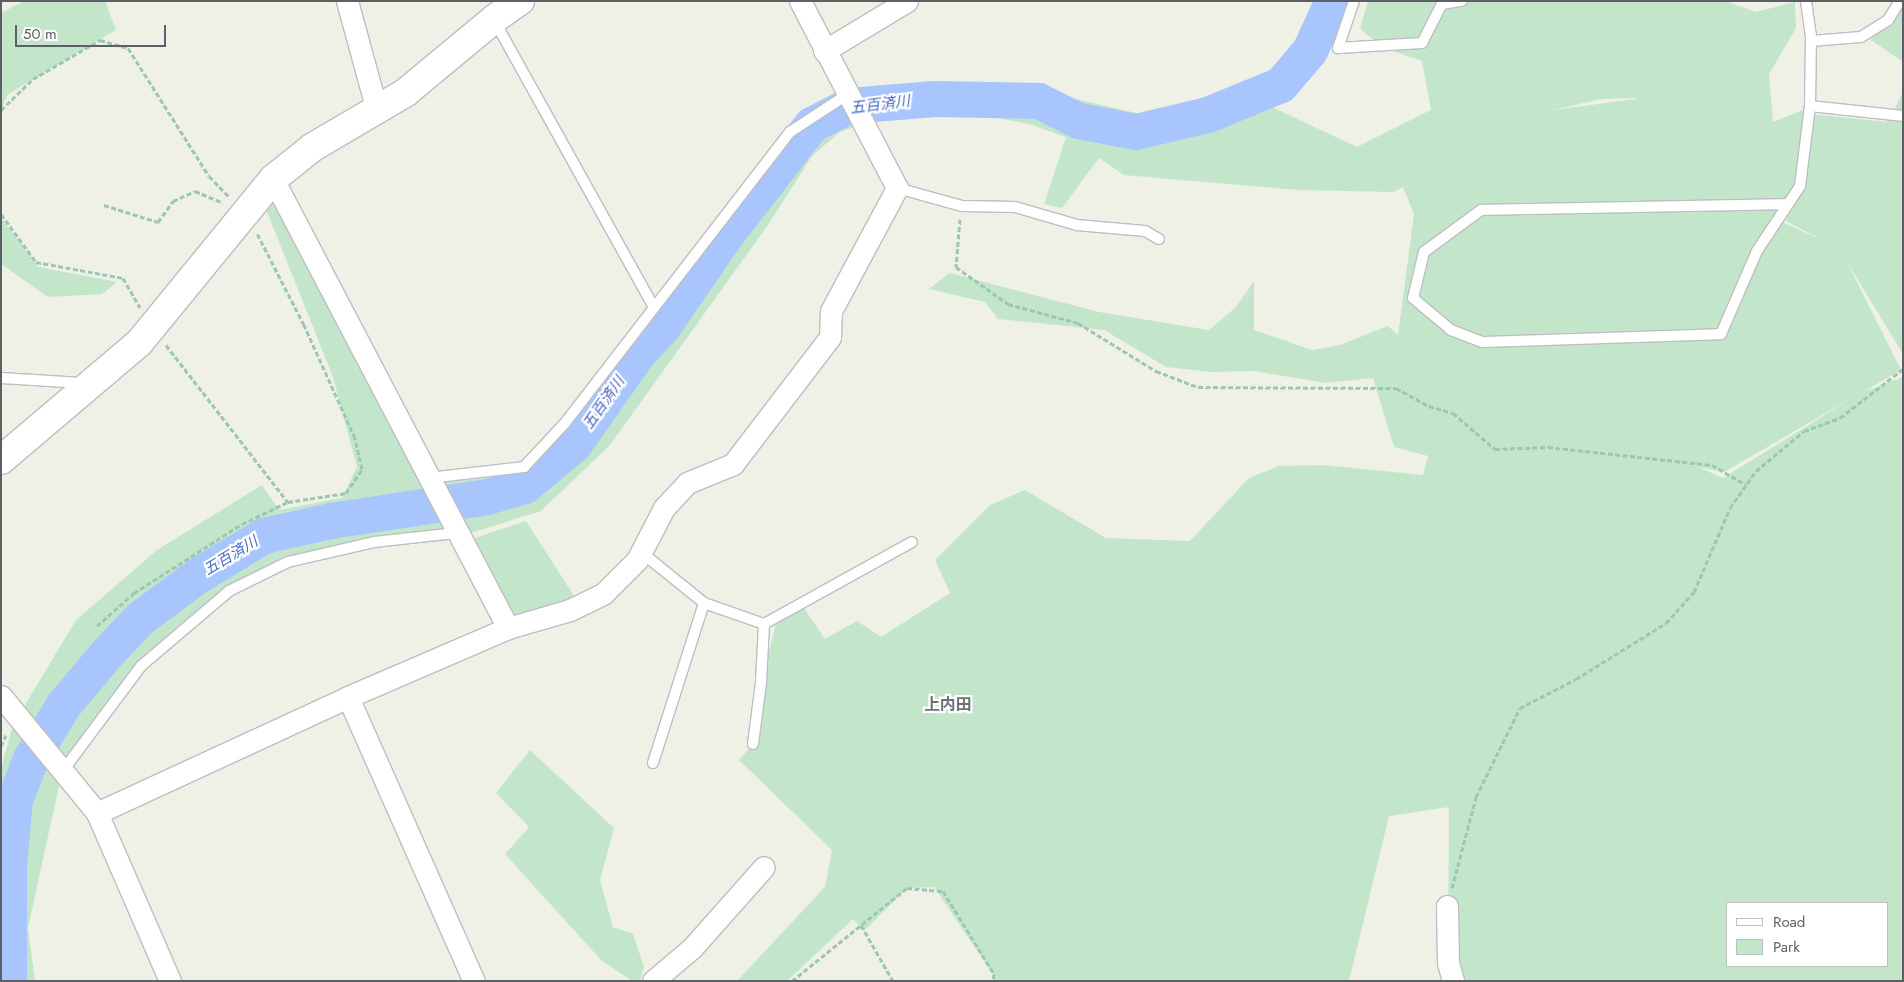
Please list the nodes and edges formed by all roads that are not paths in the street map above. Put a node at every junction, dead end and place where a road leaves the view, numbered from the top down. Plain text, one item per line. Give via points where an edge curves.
1 (347, 1) edge
2 (520, 1) edge
3 (800, 1) edge
4 (907, 1) edge
5 (1354, 1) edge
6 (1462, 1) edge
7 (1806, 1) edge
8 (1900, 1) edge
9 (494, 19) junction
10 (1811, 42) junction
11 (824, 51) junction
12 (848, 94) junction
13 (1810, 106) junction
14 (377, 111) junction
15 (1903, 116) edge
16 (273, 179) junction
17 (897, 188) junction
18 (1788, 204) junction
19 (1159, 239) dead end
20 (654, 307) junction
21 (1, 378) edge
22 (92, 383) junction
23 (1, 460) edge
24 (423, 471) junction
25 (454, 531) junction
26 (912, 542) dead end
27 (641, 552) junction
28 (704, 603) junction
29 (764, 624) junction
30 (508, 628) junction
31 (1, 696) edge
32 (348, 697) junction
33 (753, 744) dead end
34 (653, 763) dead end
35 (62, 772) junction
36 (97, 813) junction
37 (764, 867) dead end
38 (1447, 906) road end
39 (170, 981) edge
40 (474, 981) edge
41 (653, 981) edge
42 (1453, 981) edge

1 - 14 street
2 - 9 street
3 - 11 street
4 - 11 street
5 - 6 lane via 1338,48 1422,43 1442,4
7 - 10 lane
8 - 10 lane via 1888,20 1861,36
9 - 14 street via 405,93
9 - 20 lane
10 - 13 lane
11 - 12 street
12 - 17 street
12 - 20 lane via 790,132
13 - 15 lane
13 - 18 lane via 1800,186
14 - 16 street via 313,147
16 - 22 street via 153,328
16 - 24 street
17 - 19 lane via 962,206 1015,207 1077,225 1145,231
17 - 27 street via 831,312 830,336 733,464 687,483 664,508
18 - 18 lane via 1757,251 1721,334 1482,342 1451,330 1413,298 1424,252 1481,210
20 - 24 lane via 565,423 524,467
21 - 22 lane
22 - 23 street
24 - 25 street
25 - 30 street
25 - 35 lane via 374,542 288,562 229,591 141,666
26 - 29 lane
27 - 28 lane
27 - 30 street via 603,594 570,610
28 - 29 lane
28 - 34 lane
29 - 33 lane
30 - 32 street
31 - 35 street
32 - 36 street
32 - 40 street
35 - 36 street
36 - 39 street
37 - 41 street via 692,948
38 - 42 street via 1448,964

